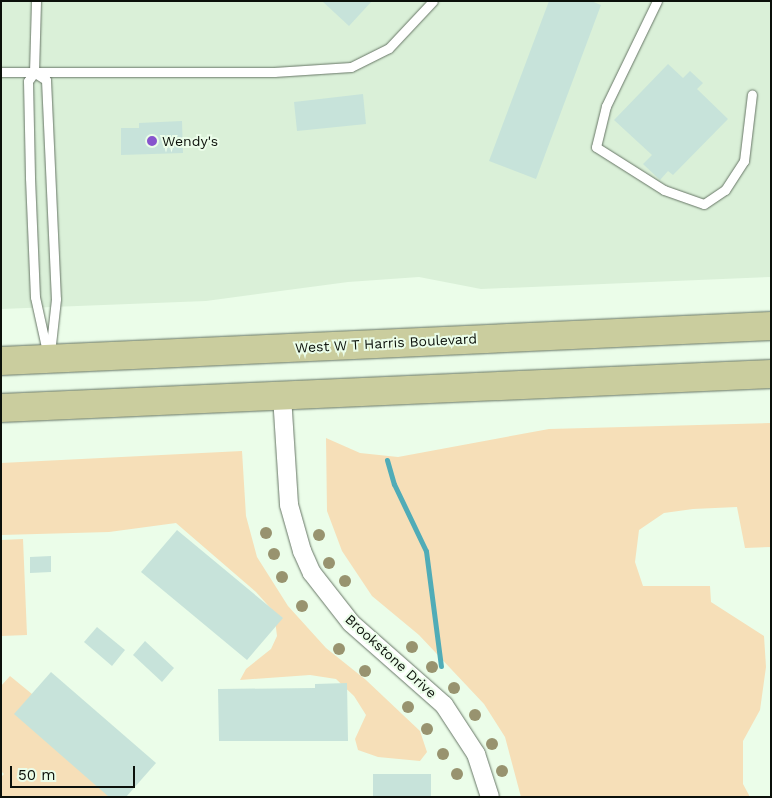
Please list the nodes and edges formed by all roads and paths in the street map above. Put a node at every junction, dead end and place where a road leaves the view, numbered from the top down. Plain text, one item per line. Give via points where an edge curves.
1 (36, 1) edge
2 (433, 1) edge
3 (657, 1) edge
4 (1, 72) edge
5 (34, 73) junction
6 (752, 94) dead end
7 (771, 326) edge
8 (49, 359) junction
9 (1, 361) edge
10 (771, 366) edge
11 (771, 374) edge
12 (690, 377) junction
13 (282, 396) junction
14 (1, 408) edge
15 (490, 797) edge

1 - 5 lane
2 - 5 lane via 389,48 351,68 274,72
3 - 6 lane via 606,106 596,147 664,190 704,204 725,190 744,160
4 - 5 lane
5 - 8 lane via 28,81 35,297
5 - 8 lane via 46,80 56,300
7 - 8 main road, West W T Harris Boulevard
8 - 9 main road, West W T Harris Boulevard
10 - 12 main road
11 - 12 main road
12 - 13 main road
13 - 14 main road
13 - 15 street, Brookstone Drive via 289,505 312,573 351,623 444,705 476,754

